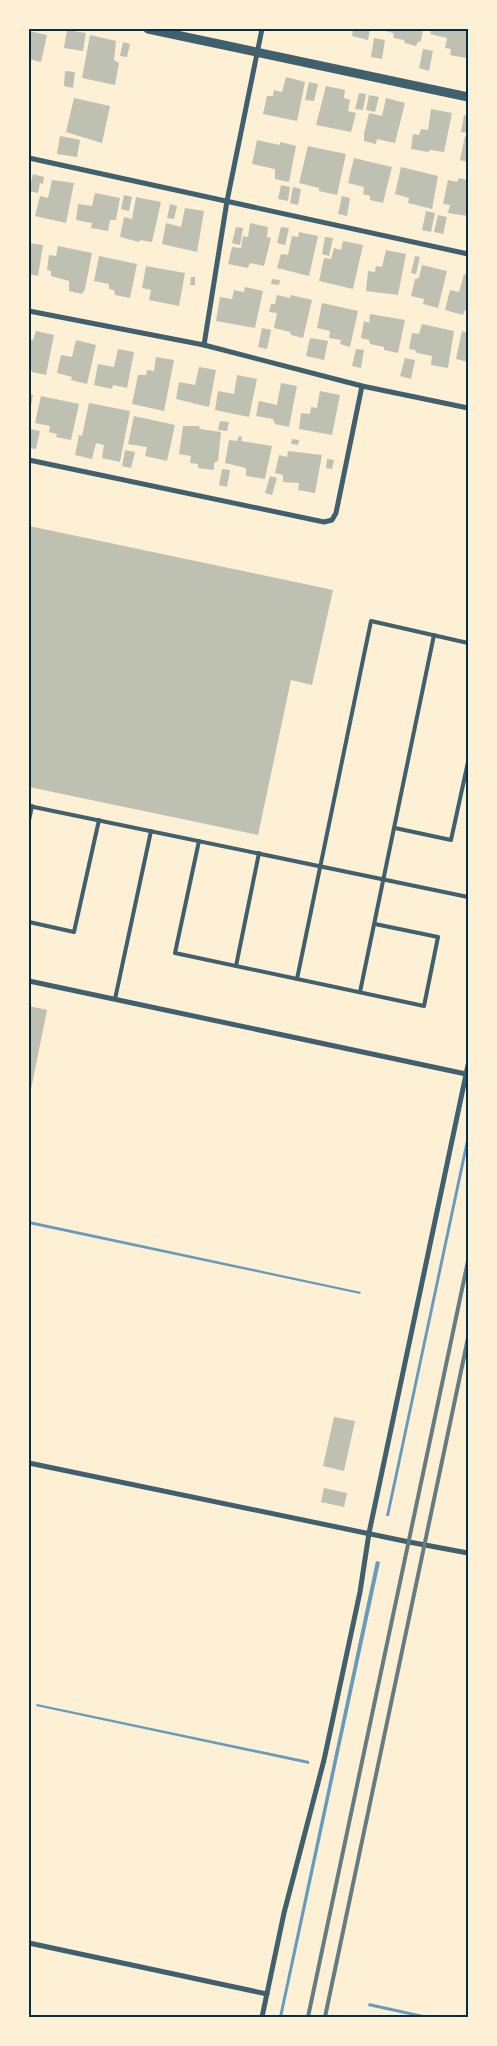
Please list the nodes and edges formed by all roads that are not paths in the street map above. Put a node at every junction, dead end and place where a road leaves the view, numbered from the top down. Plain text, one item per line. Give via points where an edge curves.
1 (148, 29) edge
2 (262, 29) edge
3 (258, 52) junction
4 (468, 97) edge
5 (29, 158) edge
6 (227, 202) junction
7 (468, 254) edge
8 (29, 311) edge
9 (204, 345) junction
10 (362, 386) junction
11 (468, 408) edge
12 (29, 460) edge
13 (434, 635) junction
14 (468, 643) edge
15 (468, 762) edge
16 (30, 806) edge
17 (29, 820) edge
18 (99, 820) junction
19 (395, 828) junction
20 (150, 831) junction
21 (199, 841) junction
22 (259, 853) junction
23 (321, 866) junction
24 (384, 880) junction
25 (468, 897) edge
26 (29, 922) edge
27 (375, 924) junction
28 (236, 966) junction
29 (297, 979) junction
30 (29, 980) edge
31 (360, 992) junction
32 (114, 999) junction
33 (468, 1065) edge
34 (466, 1074) junction
35 (29, 1463) edge
36 (369, 1533) junction
37 (468, 1553) edge
38 (29, 1943) edge
39 (267, 1994) junction
40 (262, 2017) edge

1 - 3 street
2 - 3 street
3 - 4 street
3 - 6 street
5 - 6 street
6 - 7 street
6 - 9 street
8 - 9 street
9 - 10 street
10 - 11 street
10 - 12 street via 336,513 332,520 324,522
13 - 14 lane
13 - 19 lane
13 - 23 lane via 371,620
15 - 19 lane via 451,840
16 - 17 lane
16 - 18 lane
18 - 20 lane
18 - 26 lane via 74,932
19 - 24 lane
20 - 21 lane
20 - 32 lane
21 - 22 lane
21 - 28 lane via 175,953
22 - 23 lane
22 - 28 lane
23 - 24 lane
23 - 29 lane
24 - 25 lane
24 - 27 lane
27 - 31 lane
27 - 31 lane via 438,937 424,1006
28 - 29 lane
29 - 31 lane
30 - 32 street
32 - 34 street
33 - 34 street
34 - 36 street
35 - 36 street
36 - 37 street
36 - 39 street via 360,1592 324,1760 284,1913
38 - 39 street
39 - 40 street

